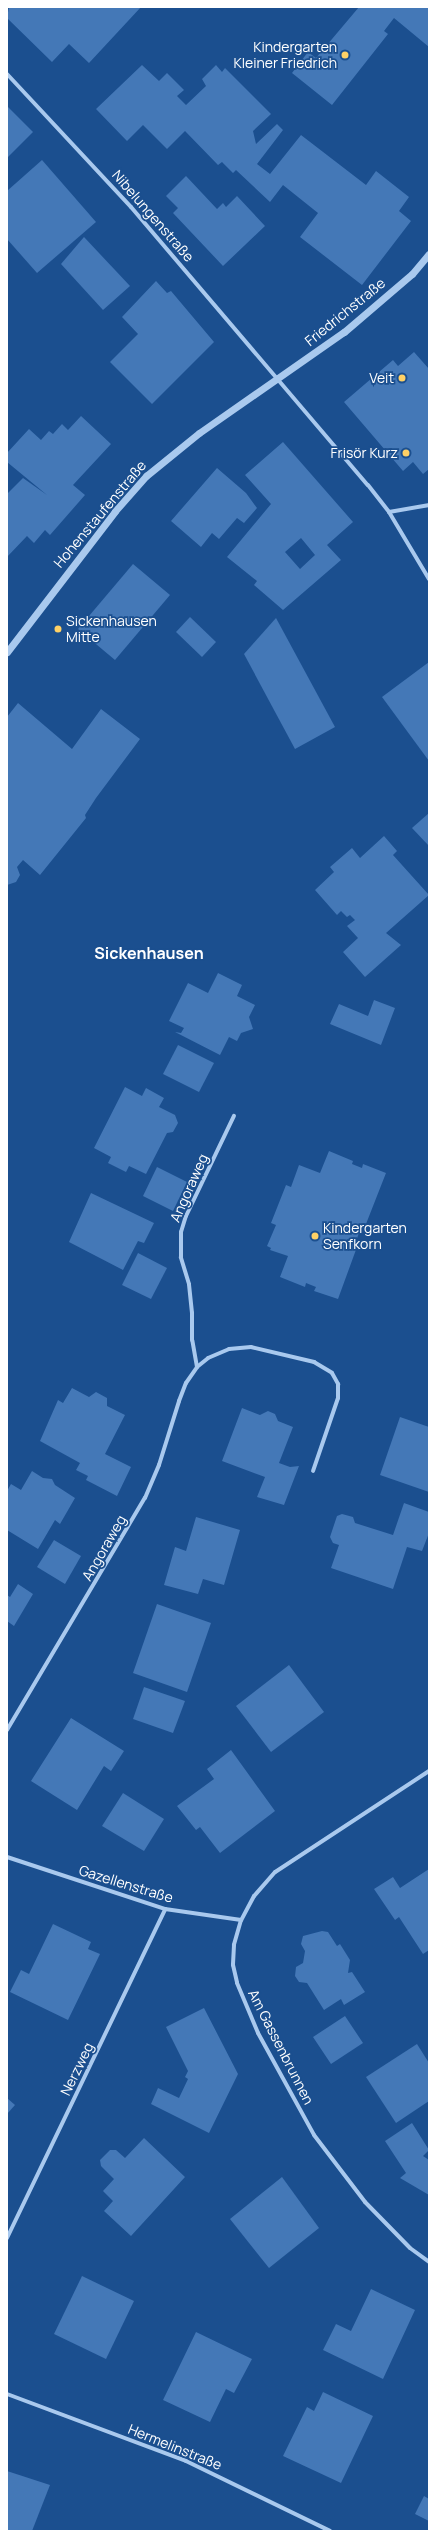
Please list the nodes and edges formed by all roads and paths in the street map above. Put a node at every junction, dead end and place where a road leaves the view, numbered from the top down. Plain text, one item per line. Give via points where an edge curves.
1 (7, 74) edge
2 (429, 254) edge
3 (274, 382) junction
4 (429, 505) edge
5 (389, 512) junction
6 (429, 579) edge
7 (7, 652) edge
8 (234, 1116) dead end
9 (197, 1367) junction
10 (313, 1471) dead end
11 (7, 1730) edge
12 (429, 1772) edge
13 (7, 1857) edge
14 (166, 1909) junction
15 (241, 1920) junction
16 (7, 2238) edge
17 (429, 2262) edge
18 (7, 2394) edge
19 (330, 2531) edge

1 - 3 street, Nibelungenstraße via 131,207
2 - 3 street, Friedrichstraße via 412,274 359,320
3 - 5 street, Nibelungenstraße
3 - 7 street, Hohenstaufenstraße via 199,433 146,476 115,511
4 - 5 street
5 - 6 street, Nibelungenstraße
8 - 9 street, Angoraweg via 186,1216 181,1232 181,1257 189,1284 192,1340
9 - 10 street, Angoraweg via 208,1358 229,1349 251,1347 314,1362 332,1373 338,1384 338,1398
9 - 11 street, Angoraweg via 181,1395 159,1465 145,1498
12 - 15 street, Am Gassenbrunnen via 275,1872 254,1896
13 - 14 street, Gazellenstraße
14 - 15 street, Gazellenstraße
14 - 16 street, Nerzweg
15 - 17 street, Am Gassenbrunnen via 234,1945 233,1965 237,1983 258,2033 288,2090 342,2174 385,2223
18 - 19 street, Hermelinstraße via 186,2461

